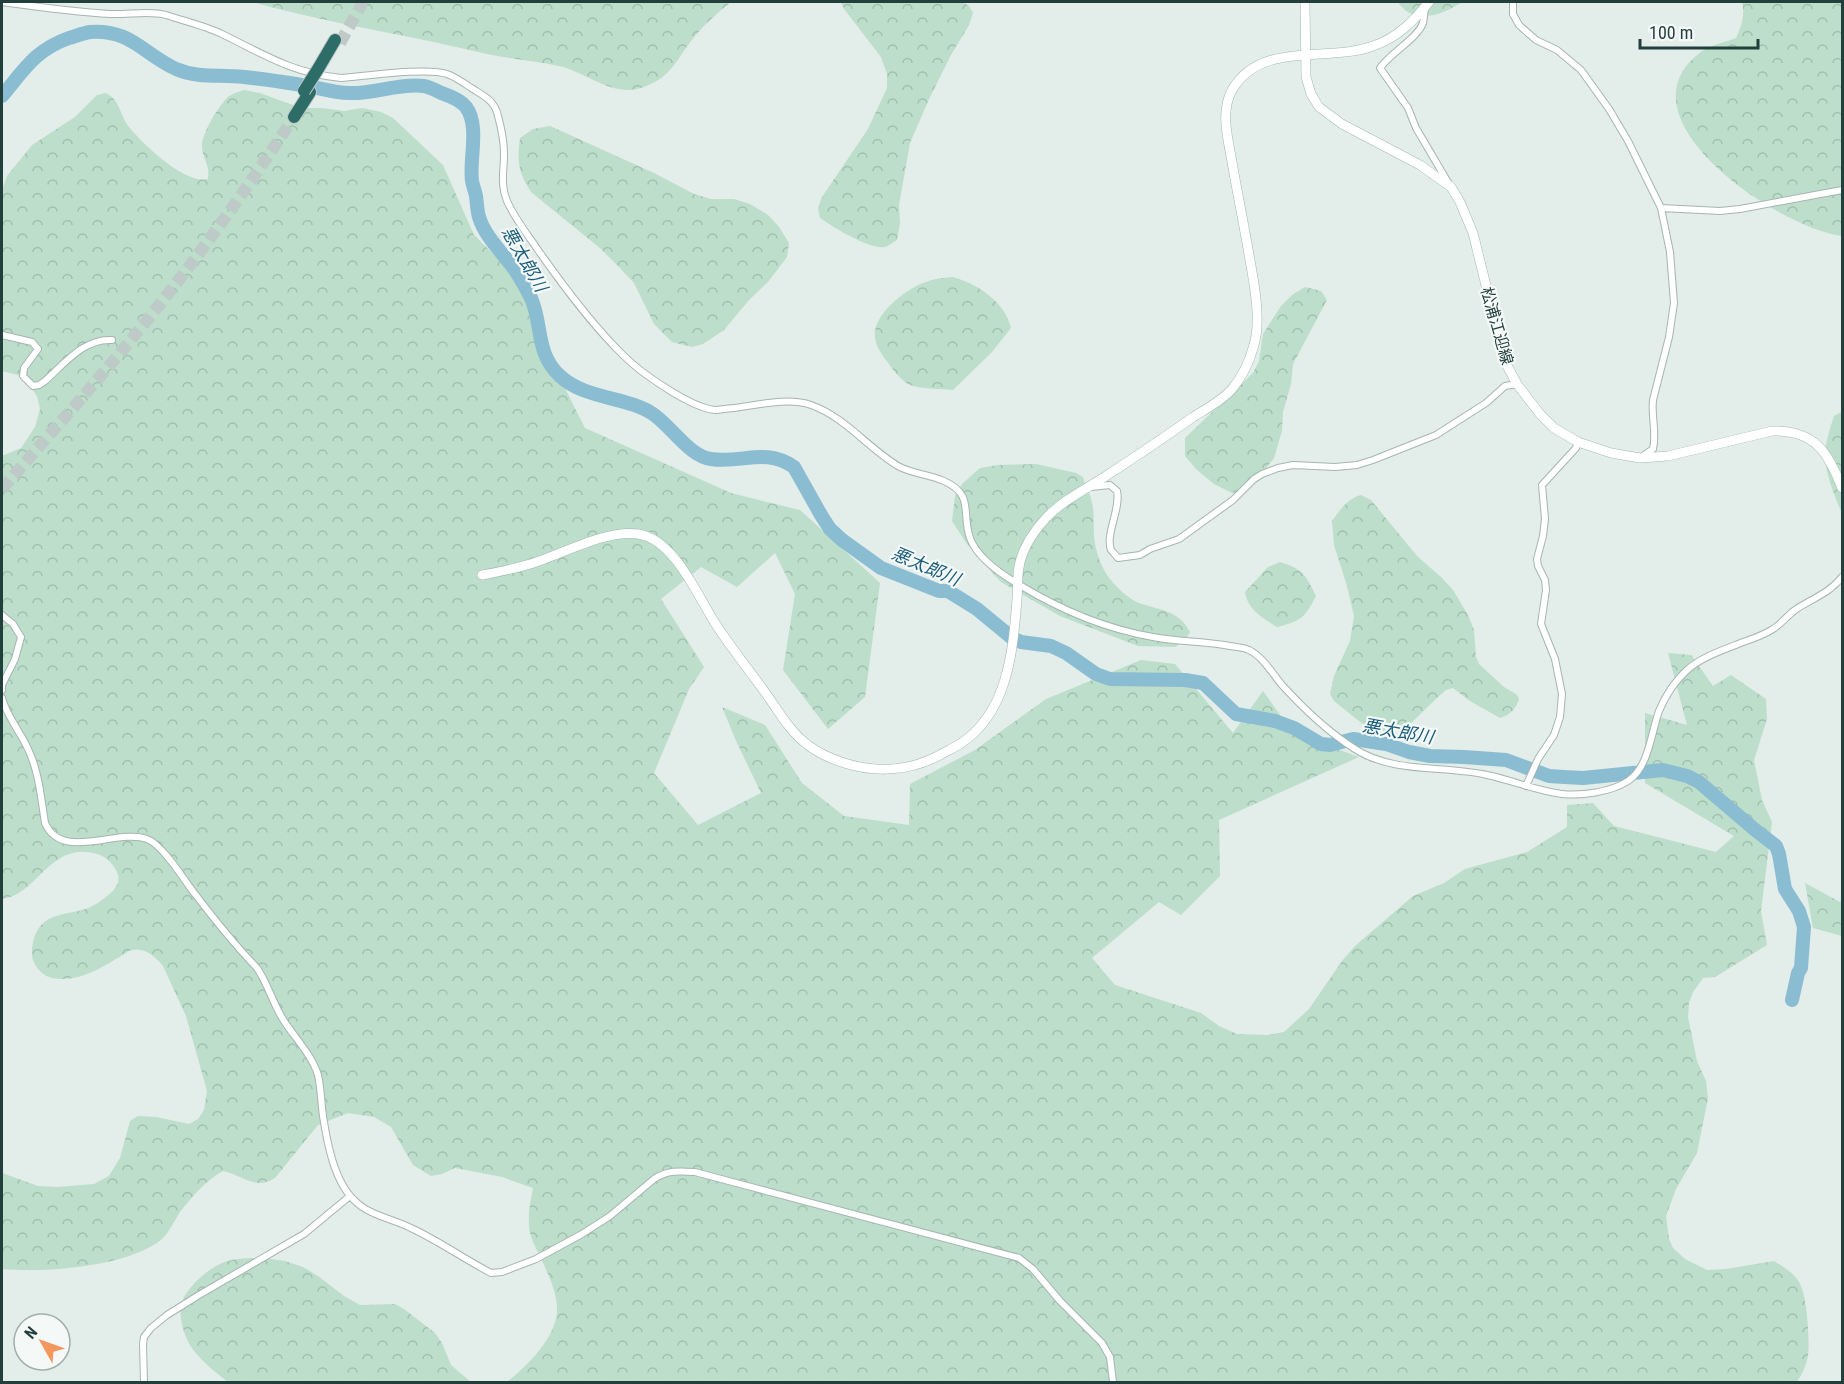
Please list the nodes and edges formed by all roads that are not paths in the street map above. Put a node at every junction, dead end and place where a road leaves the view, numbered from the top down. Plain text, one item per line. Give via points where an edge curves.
1 (2, 2) edge
2 (1305, 2) edge
3 (1513, 2) edge
4 (1427, 4) edge
5 (337, 41) tunnel mouth
6 (1305, 54) junction
7 (292, 115) tunnel mouth
8 (1451, 187) junction
9 (1842, 190) edge
10 (1661, 208) junction
11 (2, 335) edge
12 (112, 340) dead end
13 (1517, 384) junction
14 (1578, 442) junction
15 (1640, 458) junction
16 (1088, 487) junction
17 (1842, 488) edge
18 (482, 575) dead end
19 (1842, 577) edge
20 (1019, 585) junction
21 (2, 615) edge
22 (2, 690) edge
23 (2, 698) edge
24 (1526, 786) junction
25 (350, 1196) junction
26 (144, 1383) edge
27 (1113, 1383) edge

1 - 20 street via 113,15 162,14 219,33 270,60 327,77 443,72 454,77 488,98 499,116 504,154 501,180 509,207 561,283 624,356 645,374 702,407 715,410 786,402 816,407 894,464 942,479 964,496 969,538 979,554
2 - 6 street, 松浦江迎線
3 - 10 street via 1513,14 1519,25 1581,70 1628,141
4 - 6 street via 1396,35 1371,47
4 - 8 street via 1423,24 1380,68 1408,108
5 - 7 highway, bridge
6 - 8 street, 松浦江迎線 via 1306,77 1319,107
6 - 16 street via 1257,65 1241,79 1227,106 1225,122 1257,297 1255,342 1244,370 1231,391
8 - 13 street, 松浦江迎線 via 1473,233 1505,362
9 - 10 street via 1720,211
10 - 15 street via 1674,303 1653,400 1656,439 1653,449
11 - 12 street via 32,342 38,349 22,376 33,386 45,381 91,343
13 - 14 street, 松浦江迎線 via 1554,428
13 - 16 street via 1505,386 1467,417 1436,435 1373,460 1335,467 1293,465 1262,474 1194,530 1140,555 1118,558 1111,551 1117,491 1110,485
14 - 15 street, 松浦江迎線
14 - 24 street via 1542,485 1545,519 1537,559 1546,590 1541,624 1555,659 1562,694 1554,735
15 - 17 street, 松浦江迎線 via 1668,456 1787,430 1816,443 1827,456
16 - 20 street via 1062,503 1035,530 1018,569
18 - 20 street via 530,564 600,538 639,534 651,539 663,545 675,559 718,627 806,744 844,763 884,769 908,768 962,743 990,714 1010,661
19 - 24 street via 1772,629 1722,650 1686,671 1668,692 1645,757 1631,780 1599,791 1564,794
20 - 24 street via 1064,608 1130,633 1250,650 1313,716 1363,754 1408,766 1480,773
21 - 22 street via 21,637
23 - 25 street via 36,769 49,831 70,842 134,836 149,839 257,968 284,1021 315,1066 332,1158
25 - 26 street via 295,1240 199,1295 151,1328 143,1344
25 - 27 street via 367,1210 413,1229 491,1273 536,1259 582,1234 662,1174 695,1172 1019,1258 1102,1343 1110,1357

